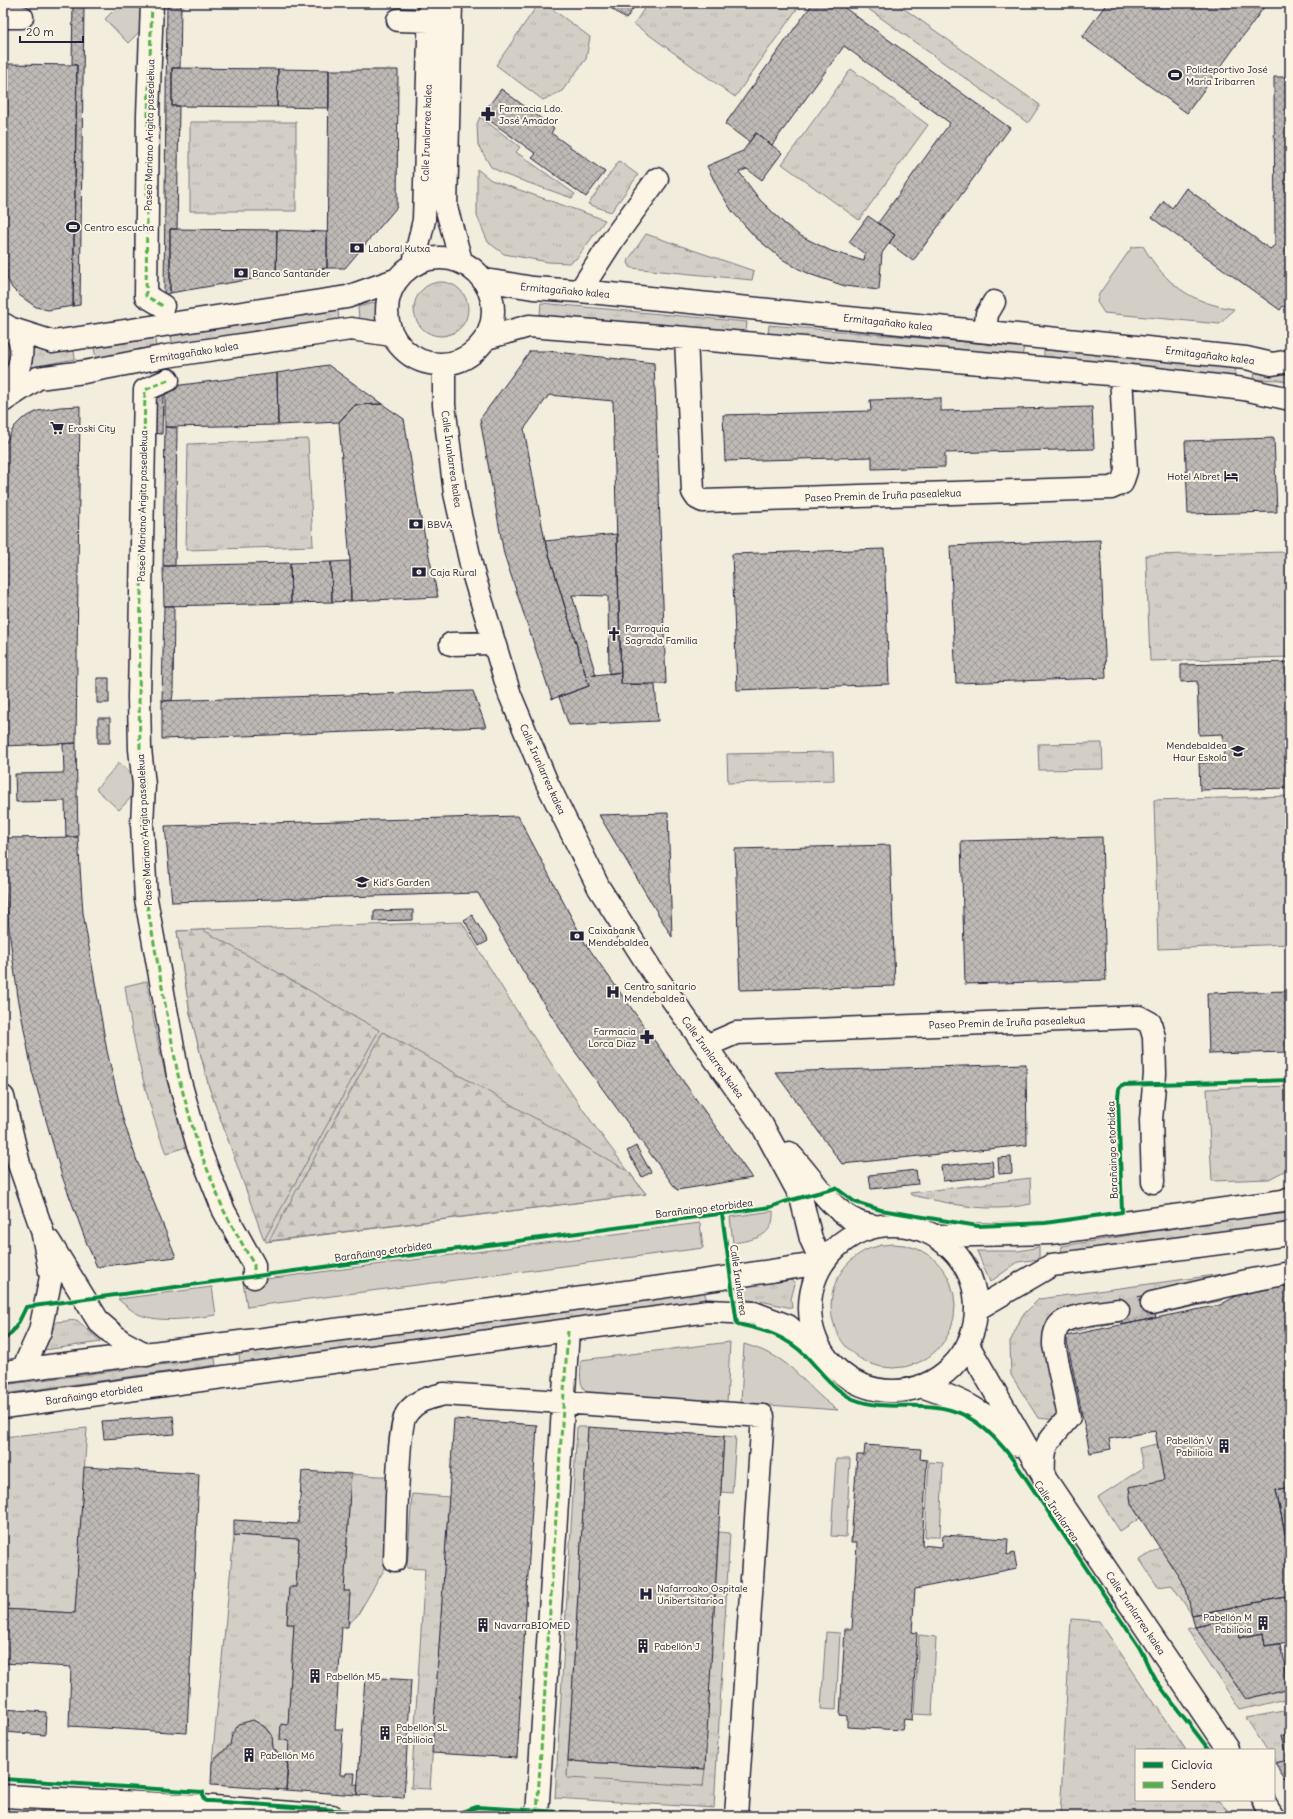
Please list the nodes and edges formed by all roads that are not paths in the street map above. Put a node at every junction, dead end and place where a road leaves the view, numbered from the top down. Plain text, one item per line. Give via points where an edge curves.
1 (152, 3) edge
2 (451, 3) edge
3 (430, 12) edge
4 (398, 20) dead end
5 (657, 179) dead end
6 (461, 261) junction
7 (414, 263) junction
8 (395, 280) junction
9 (485, 280) junction
10 (580, 291) junction
11 (994, 302) dead end
12 (163, 306) dead end
13 (7, 326) edge
14 (985, 331) junction
15 (392, 335) junction
16 (487, 338) junction
17 (686, 338) junction
18 (1290, 349) edge
19 (1246, 358) junction
20 (1290, 361) edge
21 (444, 365) junction
22 (1121, 375) junction
23 (168, 380) dead end
24 (1290, 399) edge
25 (3, 400) edge
26 (493, 643) junction
27 (451, 644) dead end
28 (706, 1046) junction
29 (3, 1097) edge
30 (762, 1125) junction
31 (1153, 1182) dead end
32 (1290, 1198) edge
33 (874, 1226) junction
34 (42, 1230) junction
35 (1290, 1234) edge
36 (937, 1236) junction
37 (822, 1263) junction
38 (1290, 1273) edge
39 (254, 1277) dead end
40 (1152, 1303) tunnel mouth
41 (977, 1309) junction
42 (1118, 1310) tunnel mouth
43 (568, 1330) junction
44 (968, 1345) junction
45 (148, 1355) junction
46 (834, 1367) junction
47 (13, 1371) edge
48 (921, 1386) junction
49 (563, 1401) junction
50 (3, 1407) edge
51 (1044, 1477) junction
52 (395, 1560) dead end
53 (1228, 1749) edge
54 (3, 1796) edge
55 (199, 1811) edge
56 (332, 1816) edge
57 (536, 1816) edge
58 (736, 1816) edge

1 - 12 street, Paseo Mariano Arigita pasealekua via 146,296
2 - 6 street, Calle Irunlarrea kalea via 446,207
3 - 4 street
3 - 7 street, Calle Irunlarrea kalea via 424,220
5 - 10 street via 614,238
6 - 7 street via 437,256
6 - 9 street
7 - 8 street
8 - 13 street via 347,297 53,342
8 - 15 street via 386,307
9 - 10 street, Ermitagañako kalea via 533,288
9 - 16 street via 493,299 494,312
10 - 14 street, Ermitagañako kalea
11 - 14 street via 987,314
13 - 25 street via 20,342 21,360 17,374
14 - 19 street, Ermitagañako kalea
15 - 21 street via 405,352 423,362
15 - 25 street, Ermitagañako kalea via 351,329 167,356 38,378
16 - 17 street via 529,326
16 - 21 street via 469,357
17 - 22 street
17 - 22 street, Paseo Premin de Iruña pasealekua via 693,492 697,498 704,501 1111,488 1122,483 1126,471
18 - 19 street via 1270,350
19 - 20 street, Ermitagañako kalea via 1272,364
21 - 26 street, Calle Irunlarrea kalea via 444,405 455,492 473,573
22 - 24 street via 1244,389
23 - 39 street, Paseo Mariano Arigita pasealekua via 145,390 139,697 146,899 178,1076 198,1146 224,1211 254,1265
26 - 27 street
26 - 28 street, Calle Irunlarrea kalea via 510,695 547,783 599,888 652,971
28 - 30 street, Calle Irunlarrea kalea
28 - 31 street, Paseo Premin de Iruña pasealekua via 736,1033 1138,1017 1150,1023 1154,1037 1156,1083 1151,1120
29 - 34 street via 19,1164
30 - 33 street, Calle Irunlarrea kalea via 842,1211 856,1221
30 - 37 street, Calle Irunlarrea kalea via 801,1197 811,1239
32 - 36 street via 1050,1233
33 - 36 street via 910,1226
33 - 37 street via 844,1240
34 - 45 street via 99,1322 121,1341
34 - 47 street via 51,1276 40,1331
35 - 41 street via 1052,1265
36 - 41 street via 958,1254 972,1279
37 - 45 street
37 - 46 street via 810,1298 812,1324 820,1347
38 - 40 street
41 - 44 street via 975,1328
42 - 51 street via 1074,1318 1060,1324 1054,1335 1069,1417 1046,1445 1043,1457
43 - 46 street, Barañaingo etorbidea via 708,1312 754,1313 788,1326
43 - 49 street
43 - 50 street, Barañaingo etorbidea
44 - 48 street via 956,1364 946,1373
44 - 51 street, Calle Irunlarrea kalea
45 - 47 street
46 - 48 street via 861,1384 888,1391
48 - 51 street, Calle Irunlarrea kalea via 983,1412 1002,1429
49 - 52 street via 444,1394 422,1399 406,1414 400,1444
49 - 57 street
49 - 58 street via 763,1416
51 - 53 street, Calle Irunlarrea kalea
54 - 55 street
55 - 56 street

